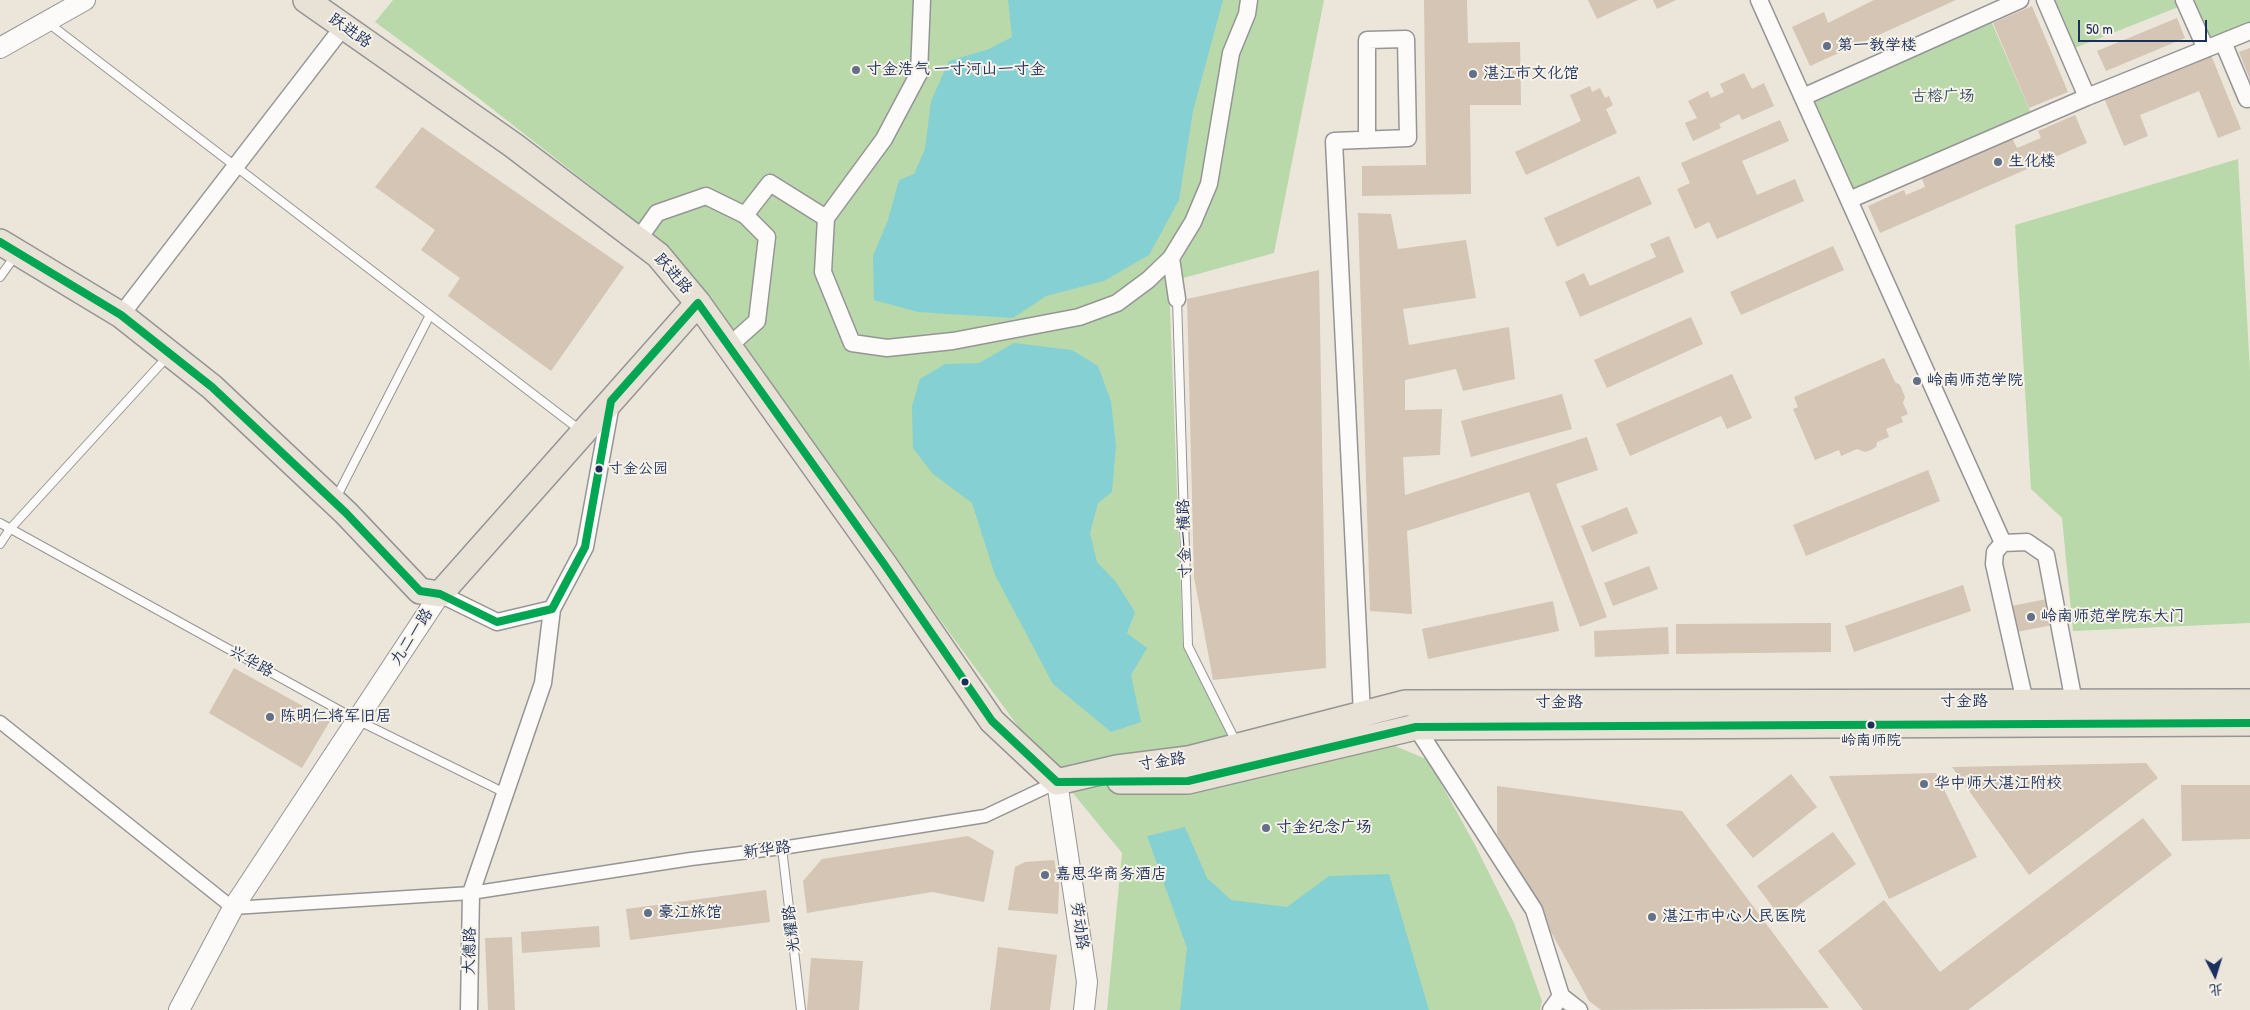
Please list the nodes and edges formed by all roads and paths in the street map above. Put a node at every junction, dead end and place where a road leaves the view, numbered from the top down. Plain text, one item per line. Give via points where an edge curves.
1 (85, 0) edge
2 (306, 0) edge
3 (922, 0) edge
4 (1249, 0) edge
5 (1759, 0) edge
6 (2020, 0) edge
7 (2045, 0) edge
8 (2184, 0) edge
9 (46, 22) junction
10 (343, 26) junction
11 (2250, 31) edge
12 (2223, 42) junction
13 (0, 48) edge
14 (2206, 49) junction
15 (1803, 97) junction
16 (2087, 97) junction
17 (2247, 99) dead end
18 (1367, 140) junction
19 (236, 166) junction
20 (1849, 200) junction
21 (745, 215) junction
22 (826, 218) junction
23 (638, 240) junction
24 (9, 247) edge
25 (1171, 258) junction
26 (0, 277) edge
27 (1177, 299) joint
28 (698, 303) junction
29 (121, 315) junction
30 (430, 315) junction
31 (728, 346) junction
32 (170, 354) junction
33 (611, 401) junction
34 (583, 433) junction
35 (334, 502) junction
36 (0, 523) edge
37 (10, 529) junction
38 (2003, 543) junction
39 (0, 544) edge
40 (440, 594) junction
41 (552, 609) junction
42 (2025, 702) junction
43 (2074, 702) junction
44 (2250, 702) edge
45 (1362, 714) junction
46 (357, 720) junction
47 (0, 722) edge
48 (2250, 723) edge
49 (1416, 727) junction
50 (1242, 756) junction
51 (1057, 782) junction
52 (505, 792) junction
53 (782, 848) junction
54 (471, 893) junction
55 (233, 908) junction
56 (1561, 996) junction
57 (179, 1010) edge
58 (469, 1010) edge
59 (802, 1010) edge
60 (1084, 1010) edge
61 (1551, 1010) edge
62 (1578, 1010) edge

1 - 9 street
2 - 10 main road, 跃进路
3 - 22 street via 919,73 884,139
4 - 25 street via 1247,14 1231,53 1209,184 1193,222
5 - 15 street
6 - 15 street
7 - 16 street
8 - 14 street
9 - 13 street
9 - 19 lane
10 - 19 street
10 - 23 main road, 跃进路 via 513,146
11 - 12 street
12 - 14 street
12 - 17 street
14 - 16 street
15 - 20 street
16 - 20 street
18 - 18 street via 1408,138 1406,39 1367,40
18 - 45 street via 1334,141
19 - 29 street
19 - 30 lane
20 - 38 street
21 - 22 street via 770,183
21 - 23 street via 706,196 657,213
21 - 31 street via 767,237 757,321
22 - 25 street via 823,272 852,343 887,348 952,341 1079,317 1117,304
23 - 28 main road, 跃进路 via 658,255
24 - 26 lane
24 - 29 main road
25 - 27 street
27 - 50 lane, 寸金一横路 via 1188,646
28 - 31 main road, 跃进路
28 - 33 main road, 九二一路
29 - 32 main road
30 - 34 lane
30 - 35 lane
31 - 51 main road, 跃进路 via 992,721
32 - 35 main road via 212,388
32 - 37 lane
33 - 34 main road, 九二一路
33 - 41 street via 585,547
34 - 40 main road, 九二一路
35 - 40 main road via 420,591
36 - 37 lane, 兴华路
37 - 39 lane
37 - 46 lane, 兴华路
38 - 42 street via 1995,552 1994,564
38 - 43 street via 2027,542 2046,555
40 - 41 street via 497,622
40 - 46 street, 九二一路
41 - 52 street, 大德路 via 543,682
42 - 43 main road, 寸金路
42 - 45 main road, 寸金路 via 1405,704
43 - 44 main road, 寸金路
45 - 50 main road, 寸金路
46 - 52 lane, 兴华路
46 - 55 street, 九二一路
47 - 55 street
48 - 49 main road, 寸金路
49 - 50 main road, 寸金路
49 - 56 street via 1534,910
50 - 51 main road, 寸金路 via 1117,768
51 - 53 street, 新华路 via 985,816
51 - 60 street, 劳动路 via 1087,982
52 - 54 street, 大德路
53 - 54 street, 新华路
53 - 59 lane, 光耀路
54 - 55 street, 新华路
54 - 58 street, 大德路
55 - 57 street, 九二一路
56 - 61 street
56 - 62 street

